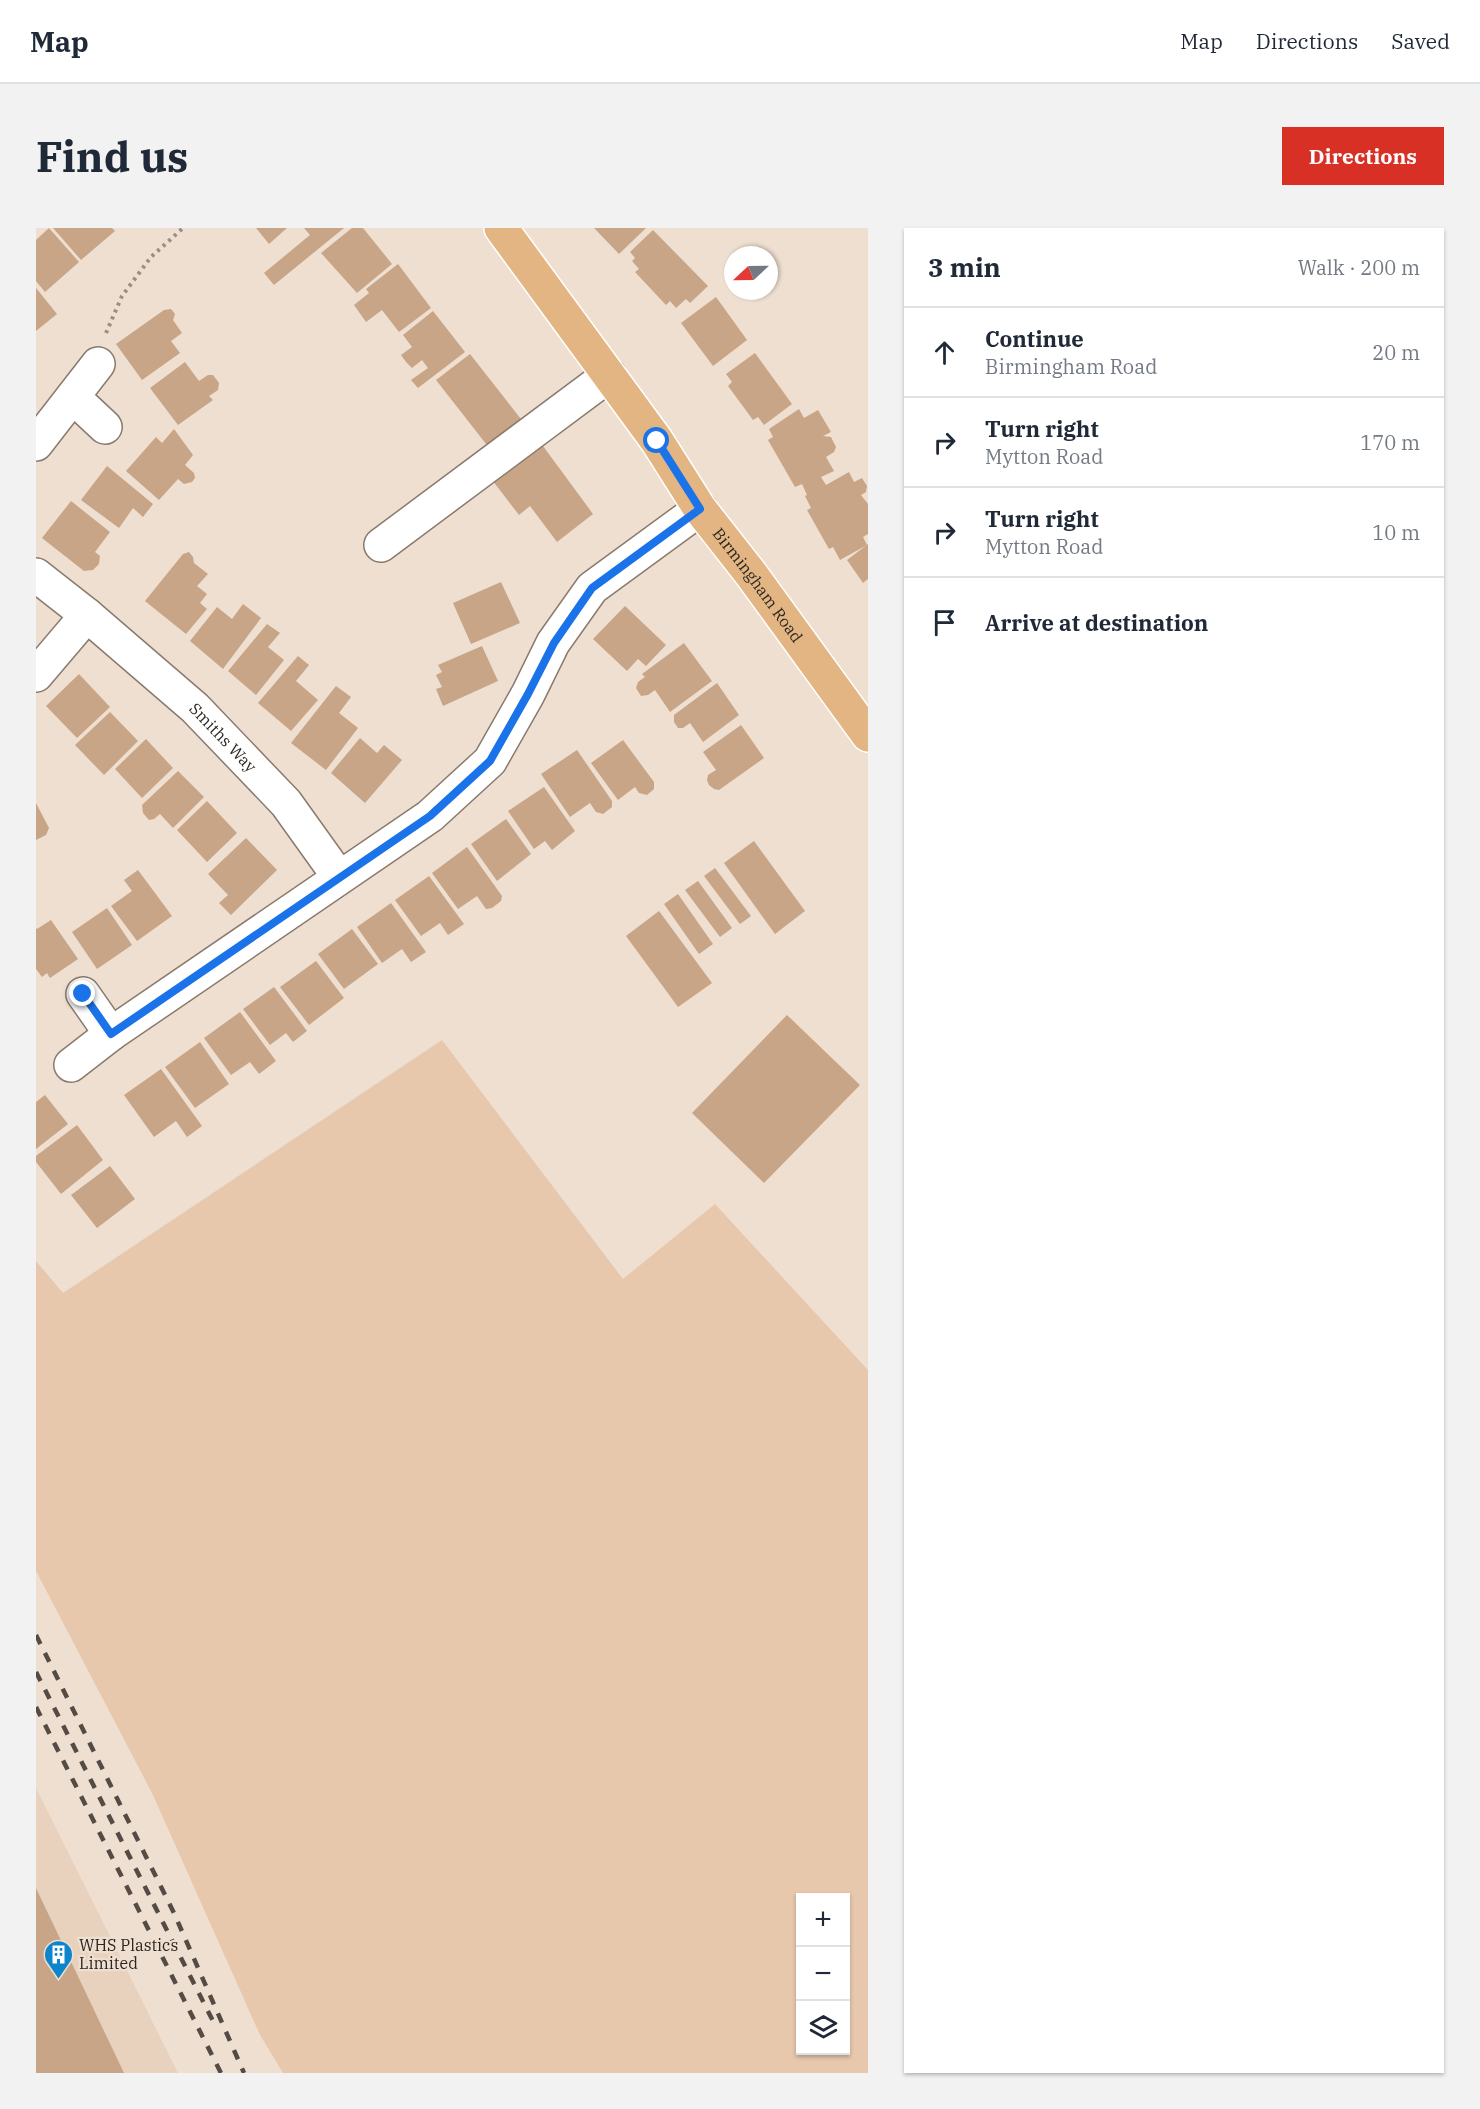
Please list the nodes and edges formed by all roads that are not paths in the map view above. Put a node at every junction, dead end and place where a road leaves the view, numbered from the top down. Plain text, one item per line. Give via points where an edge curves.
1 (501, 228) edge
2 (98, 364) road end
3 (609, 375) junction
4 (73, 397) junction
5 (105, 427) dead end
6 (36, 444) edge
7 (700, 509) junction
8 (381, 545) dead end
9 (36, 575) edge
10 (87, 615) junction
11 (36, 675) edge
12 (868, 735) edge
13 (339, 876) junction
14 (83, 994) dead end
15 (111, 1034) junction
16 (71, 1065) dead end

1 - 3 main road, Birmingham Road
2 - 4 street
3 - 7 main road, Birmingham Road
3 - 8 street
4 - 5 street
4 - 6 street
7 - 12 main road, Birmingham Road
7 - 13 street via 592,588 554,643 490,761 430,816
9 - 10 street, Smiths Way
10 - 11 street
10 - 13 street, Smiths Way via 203,717 286,803
13 - 15 street
14 - 15 street
15 - 16 street

